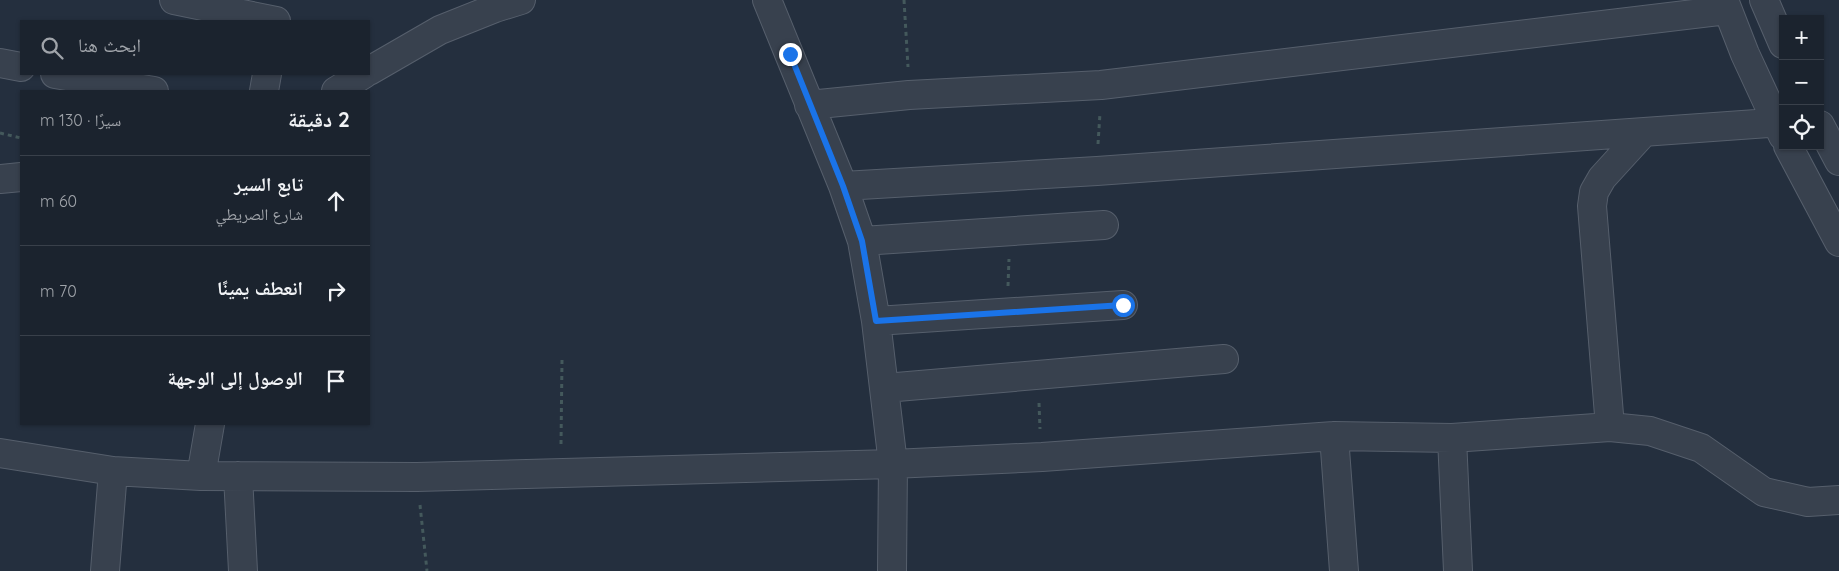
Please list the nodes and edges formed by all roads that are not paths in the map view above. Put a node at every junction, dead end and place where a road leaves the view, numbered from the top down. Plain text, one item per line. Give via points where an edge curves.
1 (174, 0) edge
2 (278, 0) edge
3 (521, 0) edge
4 (767, 0) edge
5 (1764, 0) edge
6 (1726, 5) edge
7 (271, 20) edge
8 (276, 20) edge
9 (1779, 35) edge
10 (0, 63) edge
11 (20, 67) edge
12 (370, 70) edge
13 (61, 75) edge
14 (267, 75) edge
15 (362, 75) edge
16 (148, 90) edge
17 (264, 90) edge
18 (338, 90) edge
19 (809, 105) junction
20 (1779, 125) edge
21 (1643, 132) junction
22 (1779, 132) edge
23 (1824, 133) edge
24 (1791, 150) edge
25 (1839, 161) edge
26 (20, 178) edge
27 (0, 179) edge
28 (843, 186) junction
29 (1104, 225) dead end
30 (862, 241) junction
31 (1839, 242) edge
32 (1123, 305) dead end
33 (876, 321) junction
34 (1224, 359) dead end
35 (885, 388) junction
36 (210, 425) edge
37 (1610, 427) junction
38 (1334, 436) junction
39 (1452, 438) junction
40 (1, 459) edge
41 (893, 464) junction
42 (113, 471) junction
43 (201, 476) junction
44 (238, 476) junction
45 (1839, 500) edge
46 (105, 571) edge
47 (243, 571) edge
48 (892, 571) edge
49 (1344, 571) edge
50 (1458, 571) edge

1 - 7 street
2 - 8 street
3 - 12 street via 440,30
4 - 19 street
5 - 9 street
6 - 19 street via 1101,85 909,95
6 - 20 street
10 - 11 street
13 - 16 street
14 - 17 street
15 - 18 street
19 - 28 street
21 - 22 street
21 - 28 street
21 - 37 street via 1602,178 1594,192 1592,206
23 - 25 street
24 - 31 street
26 - 27 street
28 - 30 street
29 - 30 street
30 - 33 street
32 - 33 street
33 - 35 street
34 - 35 street
35 - 41 street
36 - 43 street
37 - 39 street
37 - 45 street via 1650,431 1701,448 1764,492 1808,502
38 - 39 street
38 - 41 street
38 - 49 street
39 - 50 street
40 - 42 street
41 - 44 street via 417,477
41 - 48 street
42 - 43 street
42 - 46 street
43 - 44 street
44 - 47 street

